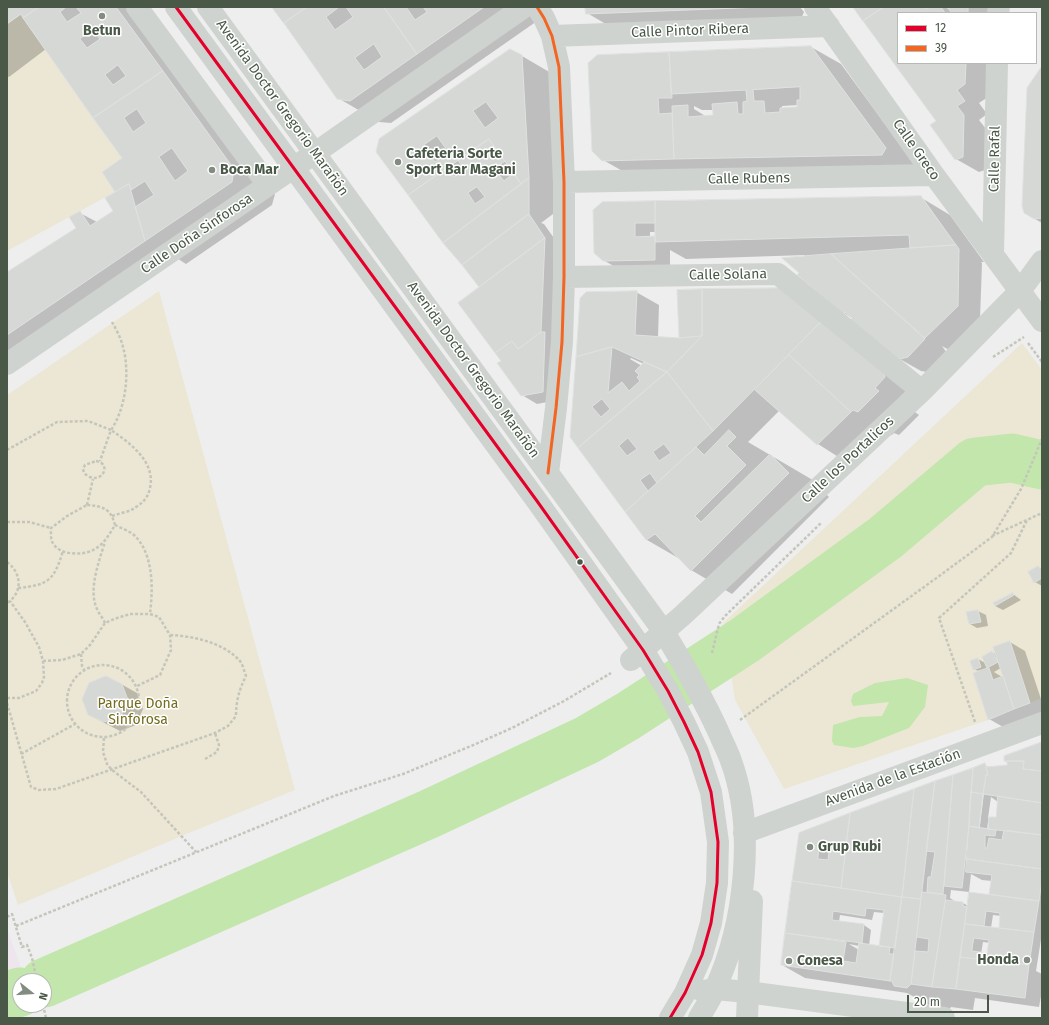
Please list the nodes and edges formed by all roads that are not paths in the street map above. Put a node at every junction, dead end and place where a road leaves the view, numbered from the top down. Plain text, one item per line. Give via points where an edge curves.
1 (138, 7) edge
2 (176, 7) edge
3 (208, 7) edge
4 (524, 7) edge
5 (537, 7) edge
6 (816, 7) edge
7 (829, 26) junction
8 (552, 36) junction
9 (997, 64) edge
10 (315, 153) junction
11 (293, 168) junction
12 (934, 175) junction
13 (564, 182) junction
14 (268, 185) junction
15 (993, 255) junction
16 (1042, 261) edge
17 (564, 277) junction
18 (1020, 291) junction
19 (1042, 320) edge
20 (7, 364) edge
21 (922, 392) junction
22 (548, 473) junction
23 (670, 640) junction
24 (642, 657) junction
25 (1042, 723) edge
26 (750, 831) junction
27 (715, 989) junction
28 (748, 992) junction
29 (685, 993) junction
30 (670, 1018) edge
31 (699, 1018) edge
32 (747, 1018) edge
33 (944, 1018) edge

1 - 14 street
2 - 11 street, Avenida Doctor Gregorio Marañón
3 - 10 street, Avenida Doctor Gregorio Marañón
4 - 10 street, Calle Doña Sinforosa
5 - 8 street
6 - 7 street, Calle Greco
7 - 8 street, Calle Pintor Ribera
7 - 12 street, Calle Greco
8 - 13 street via 559,67
9 - 15 street, Calle Rafal
10 - 11 street, Calle Doña Sinforosa
10 - 22 street, Avenida Doctor Gregorio Marañón
11 - 14 street, Calle Doña Sinforosa
11 - 24 street, Avenida Doctor Gregorio Marañón
12 - 13 street, Calle Rubens
12 - 15 street, Calle Greco
13 - 17 street
14 - 20 street, Calle Doña Sinforosa
15 - 18 street, Calle Greco
16 - 18 street, Calle los Portalicos
17 - 21 street, Calle Solana via 778,274
17 - 22 street via 562,342
18 - 19 street, Calle Greco
18 - 21 street, Calle los Portalicos
21 - 23 street, Calle los Portalicos
22 - 23 street, Avenida Doctor Gregorio Marañón
23 - 24 street, Calle los Portalicos
23 - 26 street, Avenida Doctor Gregorio Marañón via 695,684 731,762
24 - 29 street, Avenida Doctor Gregorio Marañón via 668,691 698,752 711,792 715,816 718,842 717,883 711,923 702,954
25 - 26 street, Avenida de la Estación
26 - 27 street, Avenida Doctor Gregorio Marañón via 738,920
26 - 28 street
27 - 28 street
27 - 29 street
27 - 31 street, Avenida Doctor Gregorio Marañón
28 - 32 street
28 - 33 street
29 - 30 street, Avenida Doctor Gregorio Marañón

